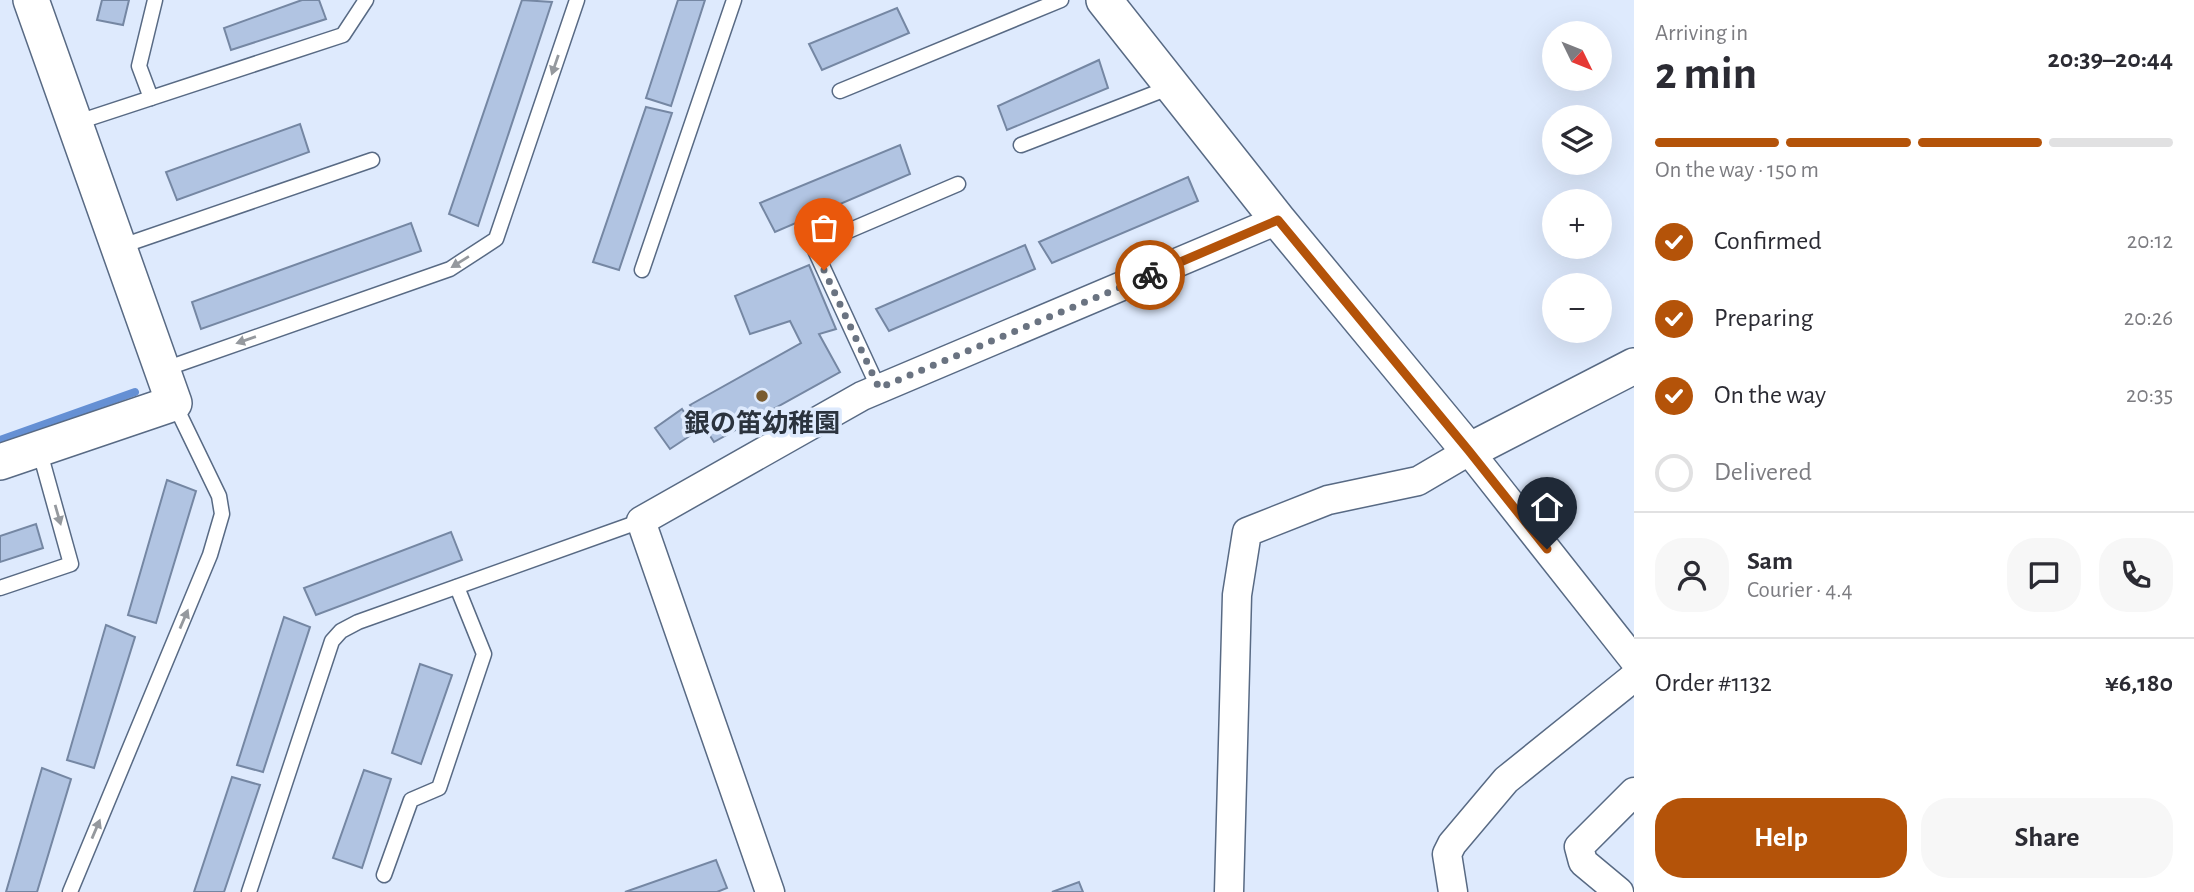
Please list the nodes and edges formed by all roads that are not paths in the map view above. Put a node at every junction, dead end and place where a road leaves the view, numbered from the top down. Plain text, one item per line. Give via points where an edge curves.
1 (32, 0) edge
2 (155, 0) edge
3 (366, 0) edge
4 (577, 0) edge
5 (734, 0) edge
6 (1061, 0) edge
7 (1104, 0) edge
8 (1172, 87) junction
9 (841, 91) dead end
10 (151, 98) junction
11 (74, 123) junction
12 (1021, 145) dead end
13 (372, 160) dead end
14 (958, 184) dead end
15 (1278, 220) junction
16 (118, 248) junction
17 (642, 270) dead end
18 (1634, 366) edge
19 (162, 370) junction
20 (879, 388) junction
21 (173, 402) junction
22 (39, 449) junction
23 (1469, 451) junction
24 (0, 462) edge
25 (641, 521) junction
26 (457, 586) junction
27 (0, 588) edge
28 (1633, 660) edge
29 (1634, 792) edge
30 (384, 875) dead end
31 (70, 892) edge
32 (249, 892) edge
33 (770, 892) edge
34 (1230, 892) edge
35 (1453, 892) edge
36 (1619, 892) edge

1 - 11 street
2 - 10 lane via 139,66
3 - 10 lane via 343,35
4 -> 19 lane via 496,239 450,269
5 - 17 lane
6 - 9 lane
7 - 8 street
8 - 12 lane
8 - 15 street
10 - 11 lane
11 - 16 street
13 - 16 lane
14 - 20 lane via 813,246
15 - 20 street
15 - 23 street
16 - 19 street
18 - 23 street
19 - 21 street
20 - 25 street
21 - 22 street
31 -> 21 lane via 211,555 222,514 219,496
22 - 24 street
22 -> 27 lane via 71,564
23 - 28 street
23 - 34 street via 1418,481 1328,500 1247,532 1237,595
25 - 26 lane
25 - 33 street
26 - 30 lane via 484,654 439,788 411,800
26 - 32 lane via 358,622 332,641
28 - 35 street via 1517,769 1479,812 1447,854
29 - 36 street via 1579,847 1583,862

